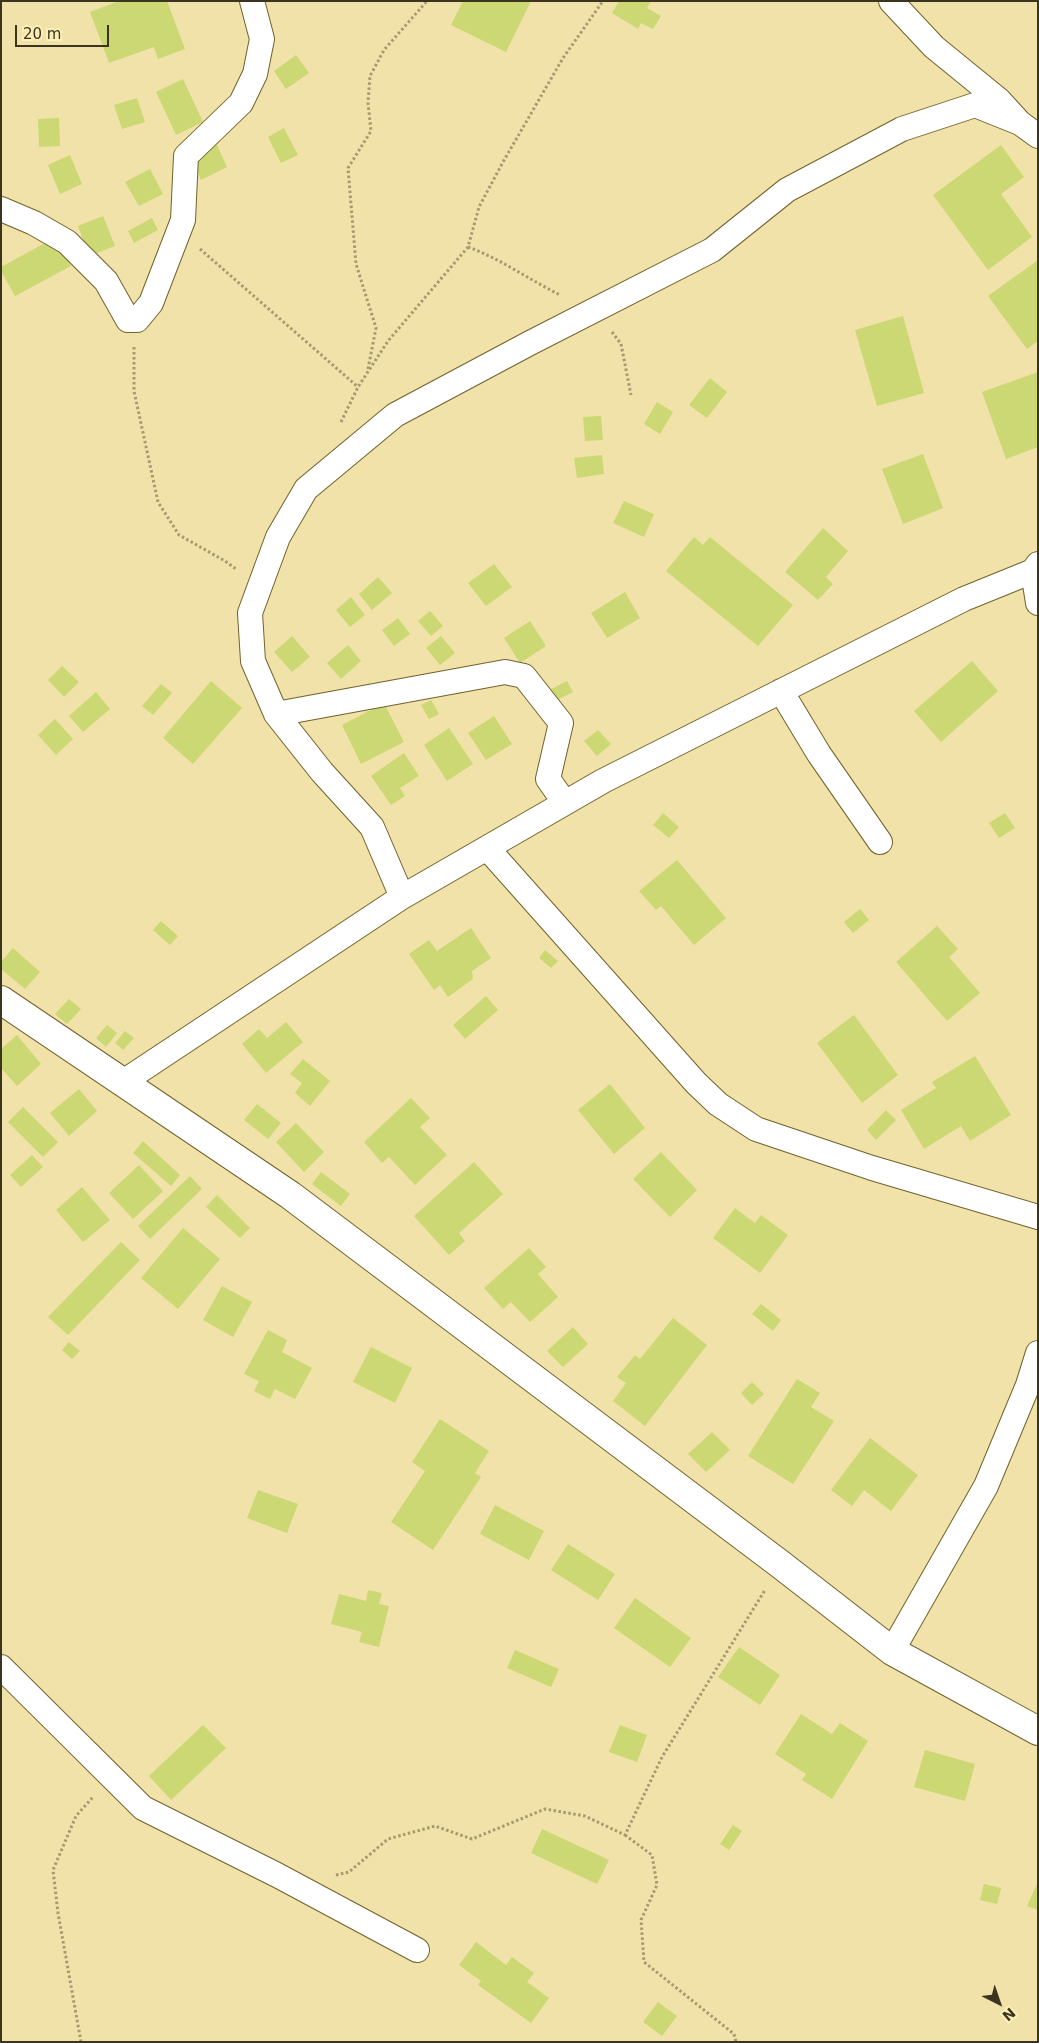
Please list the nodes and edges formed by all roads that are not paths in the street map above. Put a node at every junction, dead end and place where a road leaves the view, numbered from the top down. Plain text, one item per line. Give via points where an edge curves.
1 (252, 1) edge
2 (891, 1) edge
3 (1029, 129) edge
4 (1, 209) edge
5 (1035, 568) edge
6 (1038, 603) edge
7 (781, 691) junction
8 (276, 714) junction
9 (565, 803) junction
10 (880, 842) dead end
11 (487, 848) junction
12 (402, 897) junction
13 (1, 1000) edge
14 (124, 1082) junction
15 (1038, 1217) edge
16 (1038, 1353) edge
17 (892, 1651) junction
18 (1, 1667) edge
19 (1038, 1731) edge
20 (417, 1950) dead end

1 - 4 street via 262,39 255,74 241,102 186,156 183,220 151,303 138,320 128,320 106,281 67,242
2 - 3 street via 934,47
3 - 8 street via 975,105 902,129 787,190 712,250 394,415 306,490 278,537 250,612 252,661
5 - 6 street
5 - 7 street via 964,599
7 - 9 street
7 - 10 street
8 - 9 street via 505,672 524,676 561,723 548,779
8 - 12 street via 372,827
9 - 11 street
11 - 12 street
11 - 15 street via 718,1104 756,1129 872,1168
12 - 14 street
13 - 14 street
14 - 17 street via 290,1195
16 - 17 street via 986,1486
17 - 19 street
18 - 20 street via 143,1808

